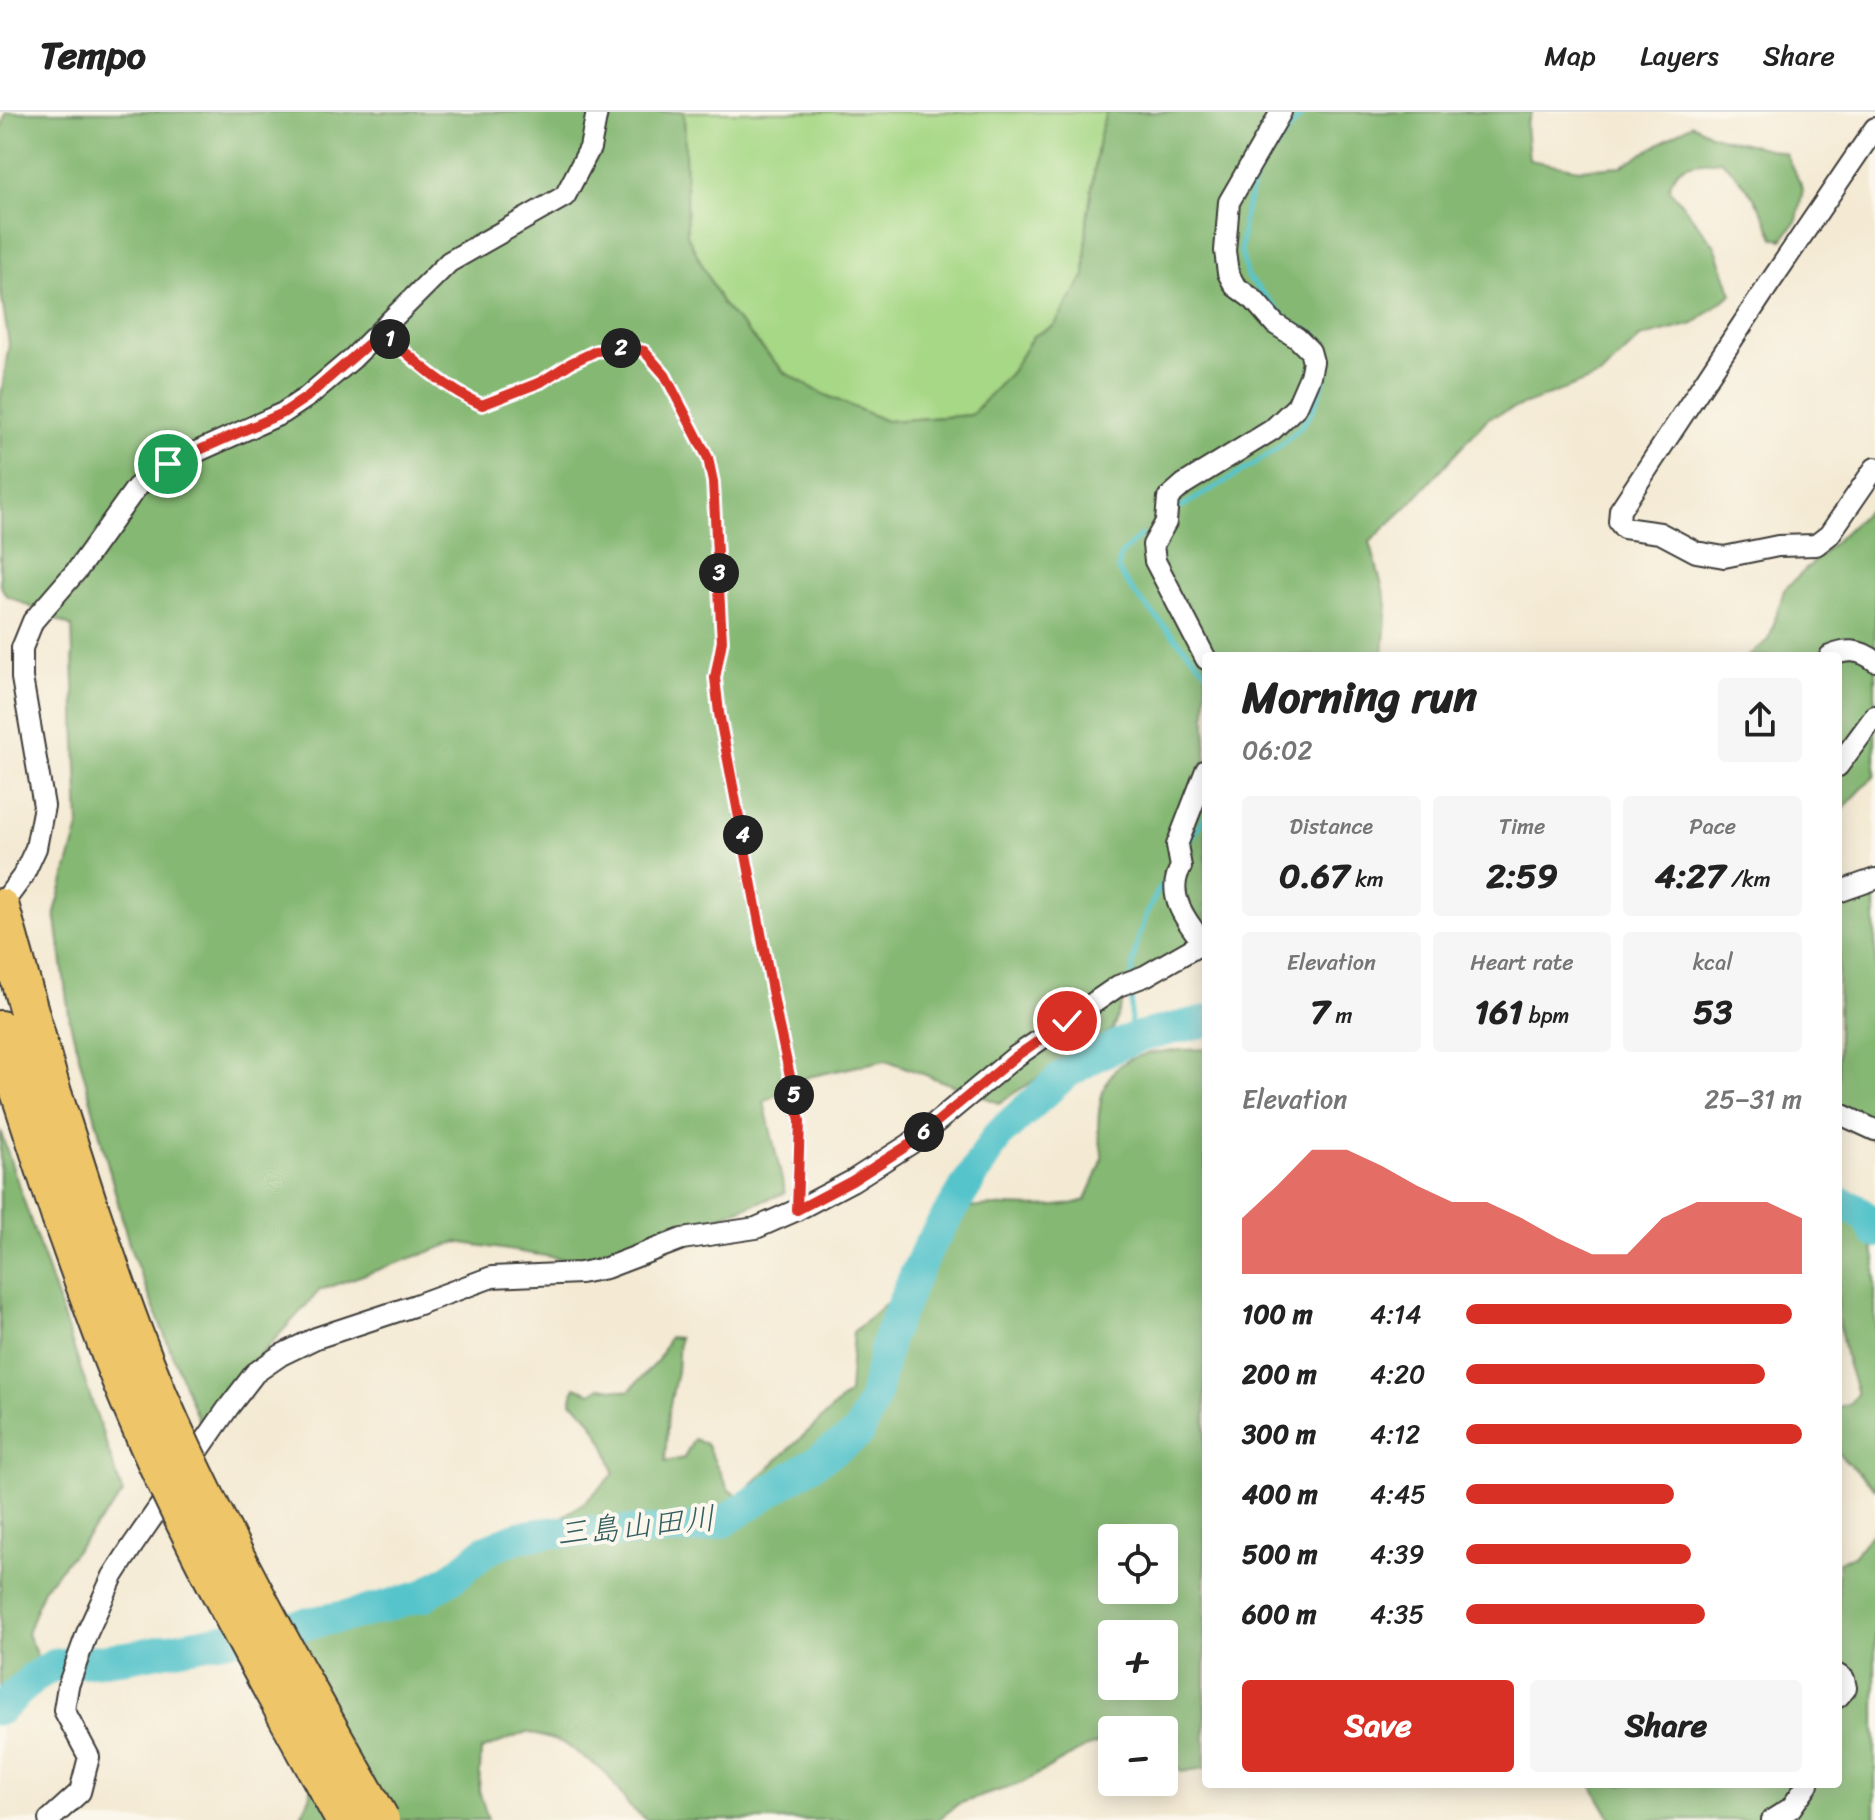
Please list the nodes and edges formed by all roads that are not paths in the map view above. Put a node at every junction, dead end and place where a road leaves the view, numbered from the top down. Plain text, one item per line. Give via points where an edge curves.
1 (597, 112) edge
2 (1281, 112) edge
3 (1875, 128) edge
4 (382, 332) junction
5 (1875, 468) edge
6 (1839, 652) edge
7 (1875, 661) edge
8 (1202, 662) edge
9 (1875, 716) edge
10 (1842, 761) edge
11 (1202, 780) edge
12 (1875, 879) edge
13 (1842, 891) edge
14 (0, 908) edge
15 (1202, 938) edge
16 (1202, 942) edge
17 (0, 1030) edge
18 (0, 1041) edge
19 (22, 1101) junction
20 (1842, 1115) edge
21 (1875, 1130) edge
22 (797, 1210) junction
23 (75, 1213) junction
24 (1805, 1788) edge
25 (49, 1820) edge
26 (345, 1820) edge
27 (380, 1820) edge
28 (1772, 1820) edge

1 - 4 street via 590,148 565,196 449,262
2 - 8 street via 1229,202 1225,251 1235,286 1297,338 1313,362 1297,406 1272,430 1168,498 1166,522 1153,545 1155,561
3 - 5 street via 1620,510 1619,522 1711,556 1816,545 1829,535
4 - 14 street via 283,413 146,478 33,621 22,648 22,678 44,806 36,848
4 - 22 lane via 427,371 482,405 541,382 596,351 644,351 665,375 708,458 722,641 715,678 800,1121
6 - 7 street via 1855,650
9 - 10 street
11 - 15 street via 1177,845 1181,867 1176,886 1177,907
12 - 13 street
14 - 23 highway via 51,1090
16 - 22 street via 1118,986 1015,1057 910,1144
17 - 19 highway
18 - 19 highway
19 - 23 highway
20 - 21 street
22 - 25 street via 756,1228 682,1239 606,1268 492,1277 316,1338 255,1373 113,1576 87,1633 64,1710 89,1757 80,1792
23 - 26 highway, bridge via 116,1367 164,1475 253,1654
23 - 27 highway, bridge via 182,1450 280,1643
24 - 28 street via 1791,1808

